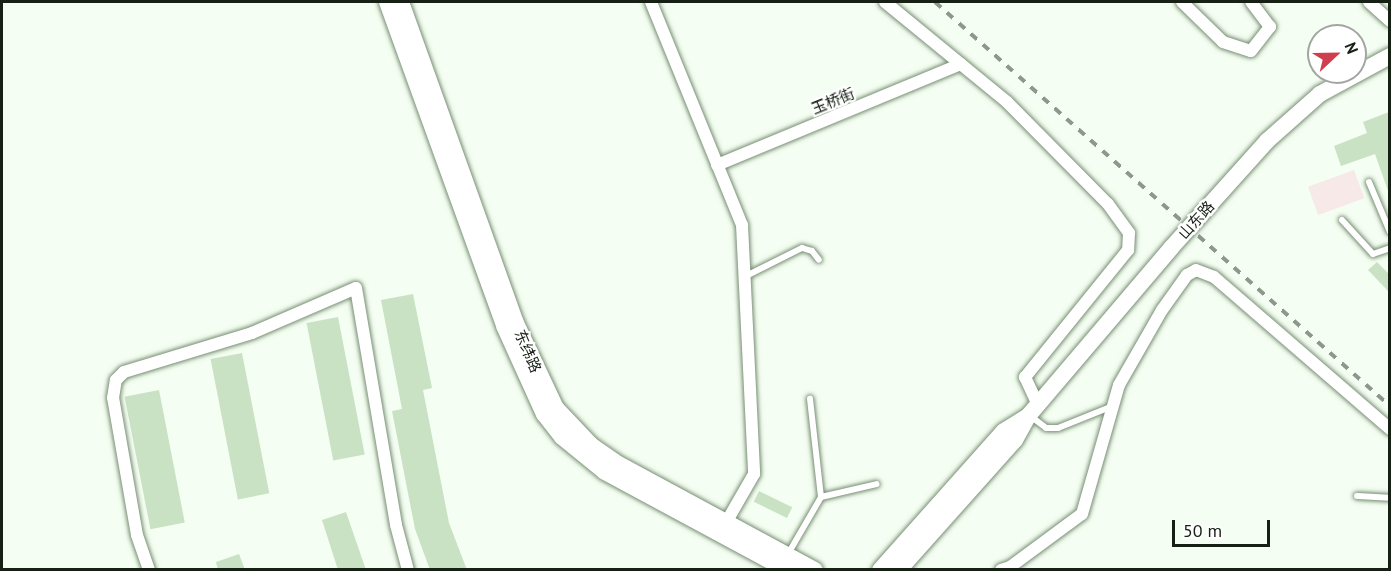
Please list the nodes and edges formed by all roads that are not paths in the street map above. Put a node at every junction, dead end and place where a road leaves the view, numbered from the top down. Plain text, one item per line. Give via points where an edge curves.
1 (387, 2) edge
2 (401, 2) edge
3 (651, 2) edge
4 (885, 2) edge
5 (1182, 2) edge
6 (1251, 2) edge
7 (1369, 2) edge
8 (1389, 21) edge
9 (1389, 56) edge
10 (962, 64) junction
11 (717, 165) junction
12 (1369, 182) dead end
13 (1342, 220) dead end
14 (1389, 232) edge
15 (1389, 248) edge
16 (819, 261) dead end
17 (744, 277) junction
18 (810, 399) dead end
19 (1113, 406) junction
20 (1034, 410) junction
21 (1389, 429) edge
22 (877, 484) dead end
23 (1357, 496) dead end
24 (821, 497) junction
25 (1389, 498) edge
26 (722, 528) junction
27 (785, 564) edge
28 (150, 570) edge
29 (408, 570) edge
30 (815, 570) edge
31 (880, 570) edge
32 (899, 570) edge
33 (1001, 570) edge

1 - 26 main road, 东纬路 via 507,335 544,414 562,437 605,472
2 - 26 main road, 东纬路 via 515,321 556,408 591,445
3 - 11 street
4 - 10 street
5 - 6 street via 1223,42 1251,51 1270,27
7 - 8 street
9 - 20 main road, 山东路 via 1328,89 1292,116 1171,248
10 - 11 street, 玉桥街
10 - 20 street via 1007,102 1091,187 1129,233 1128,250 1025,377
11 - 17 street via 742,225
12 - 14 lane
13 - 15 lane via 1373,254
16 - 17 lane via 812,251 802,248
17 - 26 street via 754,474
18 - 24 lane
19 - 20 lane via 1058,428 1046,428
19 - 21 street via 1119,385 1162,310 1187,275 1196,270 1214,277
19 - 33 street via 1082,514
20 - 31 main road, 山东路 via 1004,431
20 - 32 main road, 山东路 via 1015,440
22 - 24 lane
23 - 25 lane
24 - 27 lane
26 - 27 main road, 东纬路
27 - 30 main road, 东纬路
28 - 29 street via 137,535 113,398 116,380 124,372 252,333 356,288 396,525

